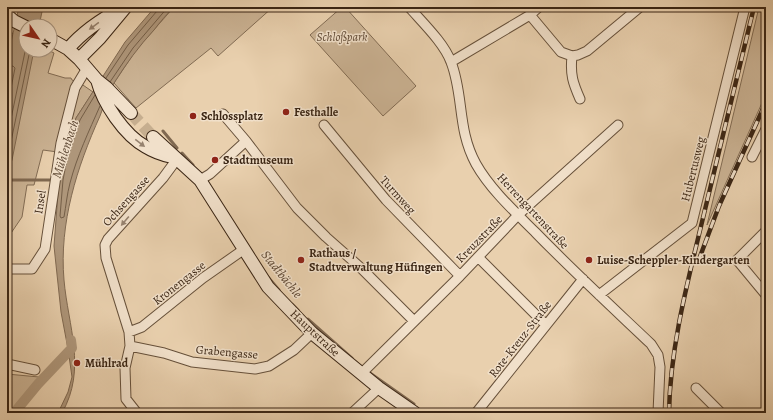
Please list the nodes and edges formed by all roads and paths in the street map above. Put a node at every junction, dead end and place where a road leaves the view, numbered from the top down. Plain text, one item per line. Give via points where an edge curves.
1 (125, 7) edge
2 (409, 7) edge
3 (539, 7) edge
4 (640, 7) edge
5 (745, 7) edge
6 (530, 15) junction
7 (58, 43) edge
8 (68, 49) junction
9 (572, 56) junction
10 (79, 59) junction
11 (451, 62) junction
12 (93, 75) junction
13 (580, 99) dead end
14 (116, 106) junction
15 (130, 113) tunnel mouth
16 (224, 114) dead end
17 (618, 124) dead end
18 (324, 126) dead end
19 (766, 129) edge
20 (153, 137) tunnel mouth
21 (246, 142) junction
22 (752, 157) dead end
23 (177, 159) junction
24 (200, 180) junction
25 (518, 215) junction
26 (766, 232) edge
27 (243, 250) junction
28 (478, 257) junction
29 (7, 269) edge
30 (460, 276) junction
31 (582, 279) junction
32 (599, 295) junction
33 (766, 295) edge
34 (414, 322) junction
35 (546, 325) junction
36 (129, 332) junction
37 (312, 333) junction
38 (130, 346) junction
39 (7, 364) edge
40 (35, 370) dead end
41 (361, 374) junction
42 (379, 388) junction
43 (696, 388) dead end
44 (137, 413) edge
45 (352, 413) edge
46 (415, 413) edge
47 (476, 413) edge
48 (658, 413) edge
49 (721, 413) edge

1 -> 8 main road via 85,32
1 - 10 main road via 113,24
2 - 11 street, Herrengartenstraße via 442,46
3 - 6 street
4 - 9 street via 587,51
5 - 32 street, Hubertusweg via 692,223
6 - 9 street via 561,52
6 - 11 street
7 - 8 main road, Hauptstraße
8 - 10 main road, Hauptstraße
9 - 13 street via 570,70
10 - 12 main road, Hauptstraße
11 - 25 street, Herrengartenstraße via 469,150 488,182
12 - 14 main road, Hauptstraße via 100,92
12 - 29 street, Insel via 75,88 61,143 44,249 32,269
14 - 15 main road, Hauptstraße
14 -> 23 main road, Hauptstraße via 123,127 145,147
16 - 21 street
17 - 25 street, Kreuzstraße
18 - 30 street, Turmweg via 386,200
19 - 22 street
20 - 23 main road, Hauptstraße
21 - 24 street
21 - 34 street via 296,208 361,268
23 - 24 main road, Hauptstraße
23 -> 36 street, Ochsengasse via 105,245 106,258
24 - 27 main road, Hauptstraße
25 - 28 street, Kreuzstraße
25 - 31 street, Herrengartenstraße
26 - 33 street via 737,260
27 - 36 street, Kronengasse via 142,327
27 - 37 main road, Hauptstraße via 268,287
28 - 30 street, Kreuzstraße
28 - 35 street
30 - 34 street, Kreuzstraße
31 - 32 street, Herrengartenstraße
31 - 35 street, Rote-Kreuz-Straße
32 - 48 street, Herrengartenstraße via 651,344 658,355
34 - 41 street, Kreuzstraße
35 - 47 street, Rote-Kreuz-Straße
36 - 38 street
37 - 38 street, Grabengasse via 294,350 269,366 255,369 192,362
37 - 41 main road, Hauptstraße
38 - 44 street via 125,368 126,399
39 - 40 street
41 - 42 main road, Hauptstraße
42 - 45 street
42 - 46 main road, Hauptstraße
43 - 49 street

